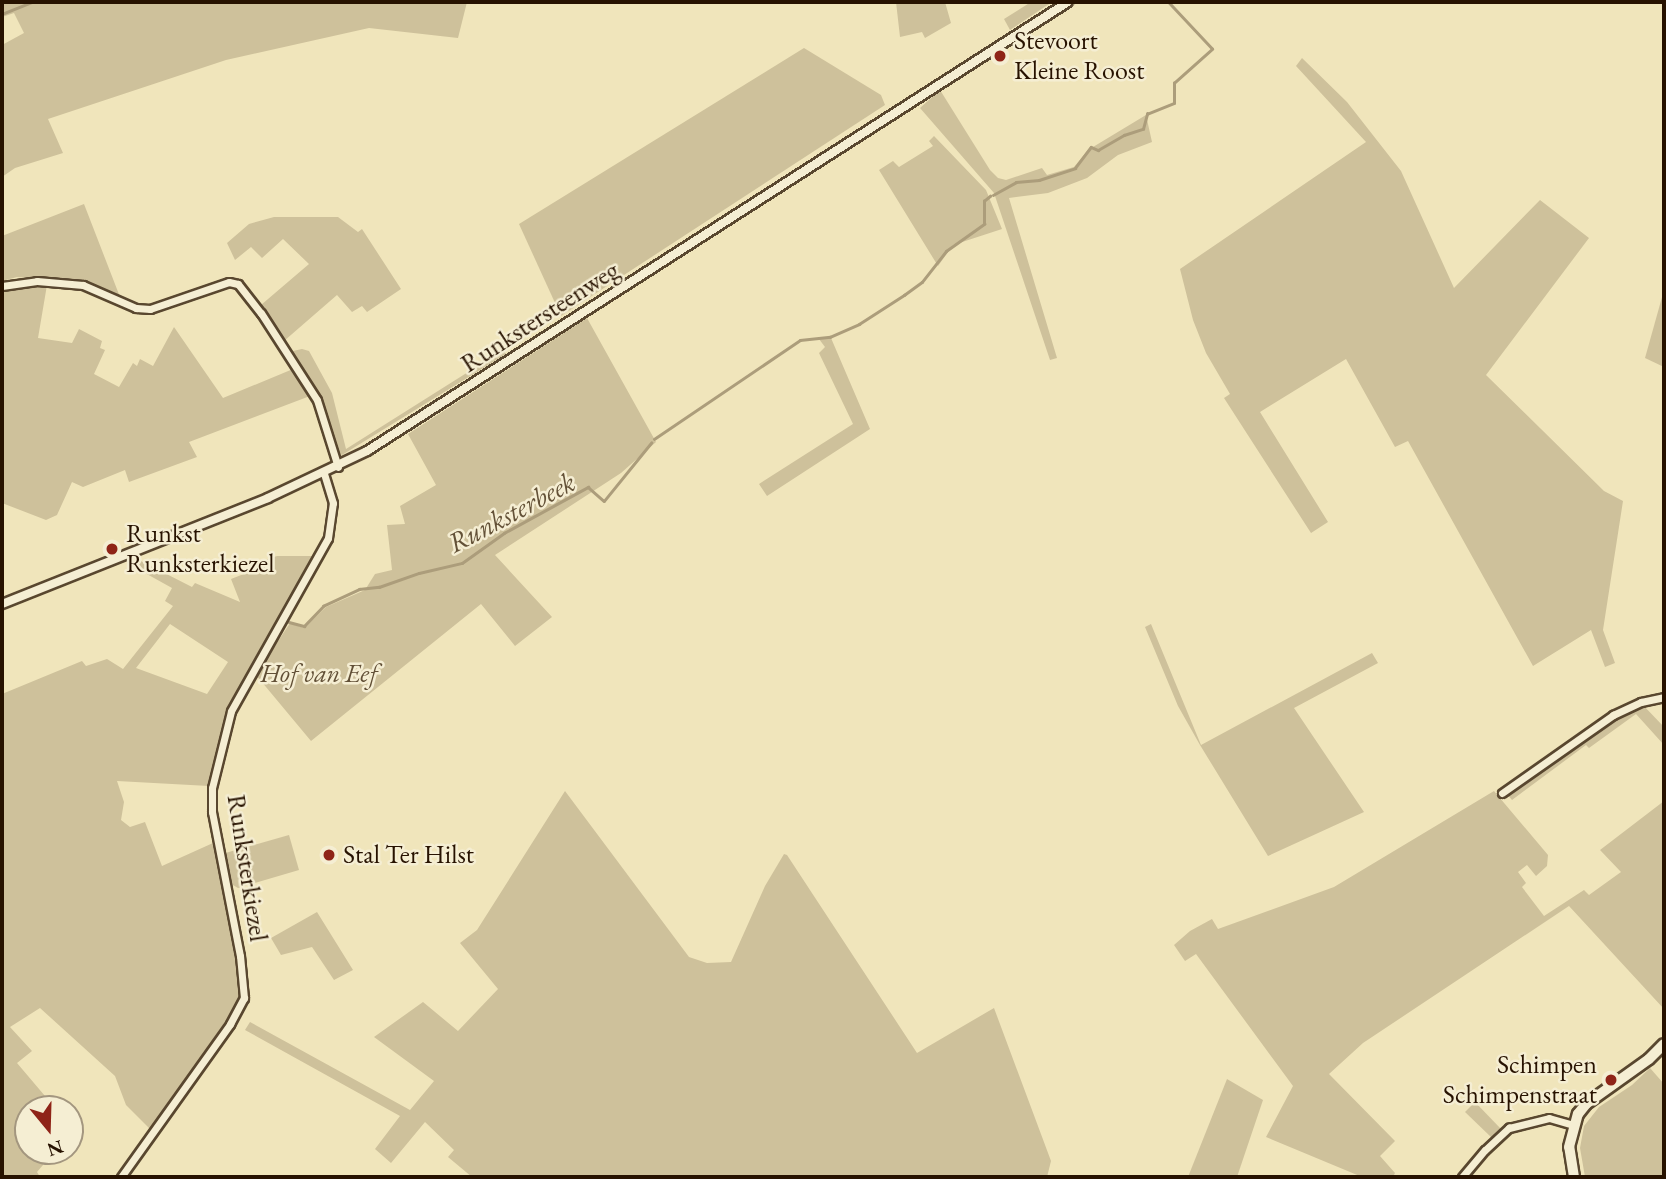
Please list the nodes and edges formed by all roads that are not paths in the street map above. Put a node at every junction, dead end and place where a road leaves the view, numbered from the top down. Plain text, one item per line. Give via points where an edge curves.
1 (1068, 2) edge
2 (2, 286) edge
3 (338, 467) junction
4 (324, 474) junction
5 (2, 604) edge
6 (1664, 696) edge
7 (1502, 793) dead end
8 (1664, 1044) edge
9 (1573, 1125) junction
10 (121, 1177) edge
11 (1462, 1177) edge
12 (1574, 1177) edge

1 - 3 street, Runkstersteenweg via 417,421
2 - 3 street via 18,281 83,285 136,308 150,309 234,281 261,313 317,400
3 - 4 street, Runkstersteenweg
4 - 5 street, Runkstersteenweg
4 - 10 street, Runksterkiezel via 333,503 328,538 231,711 212,788 212,812 244,998
6 - 7 street via 1613,715
8 - 9 main road via 1586,1104
9 - 11 street via 1549,1118 1509,1128
9 - 12 main road via 1569,1147

